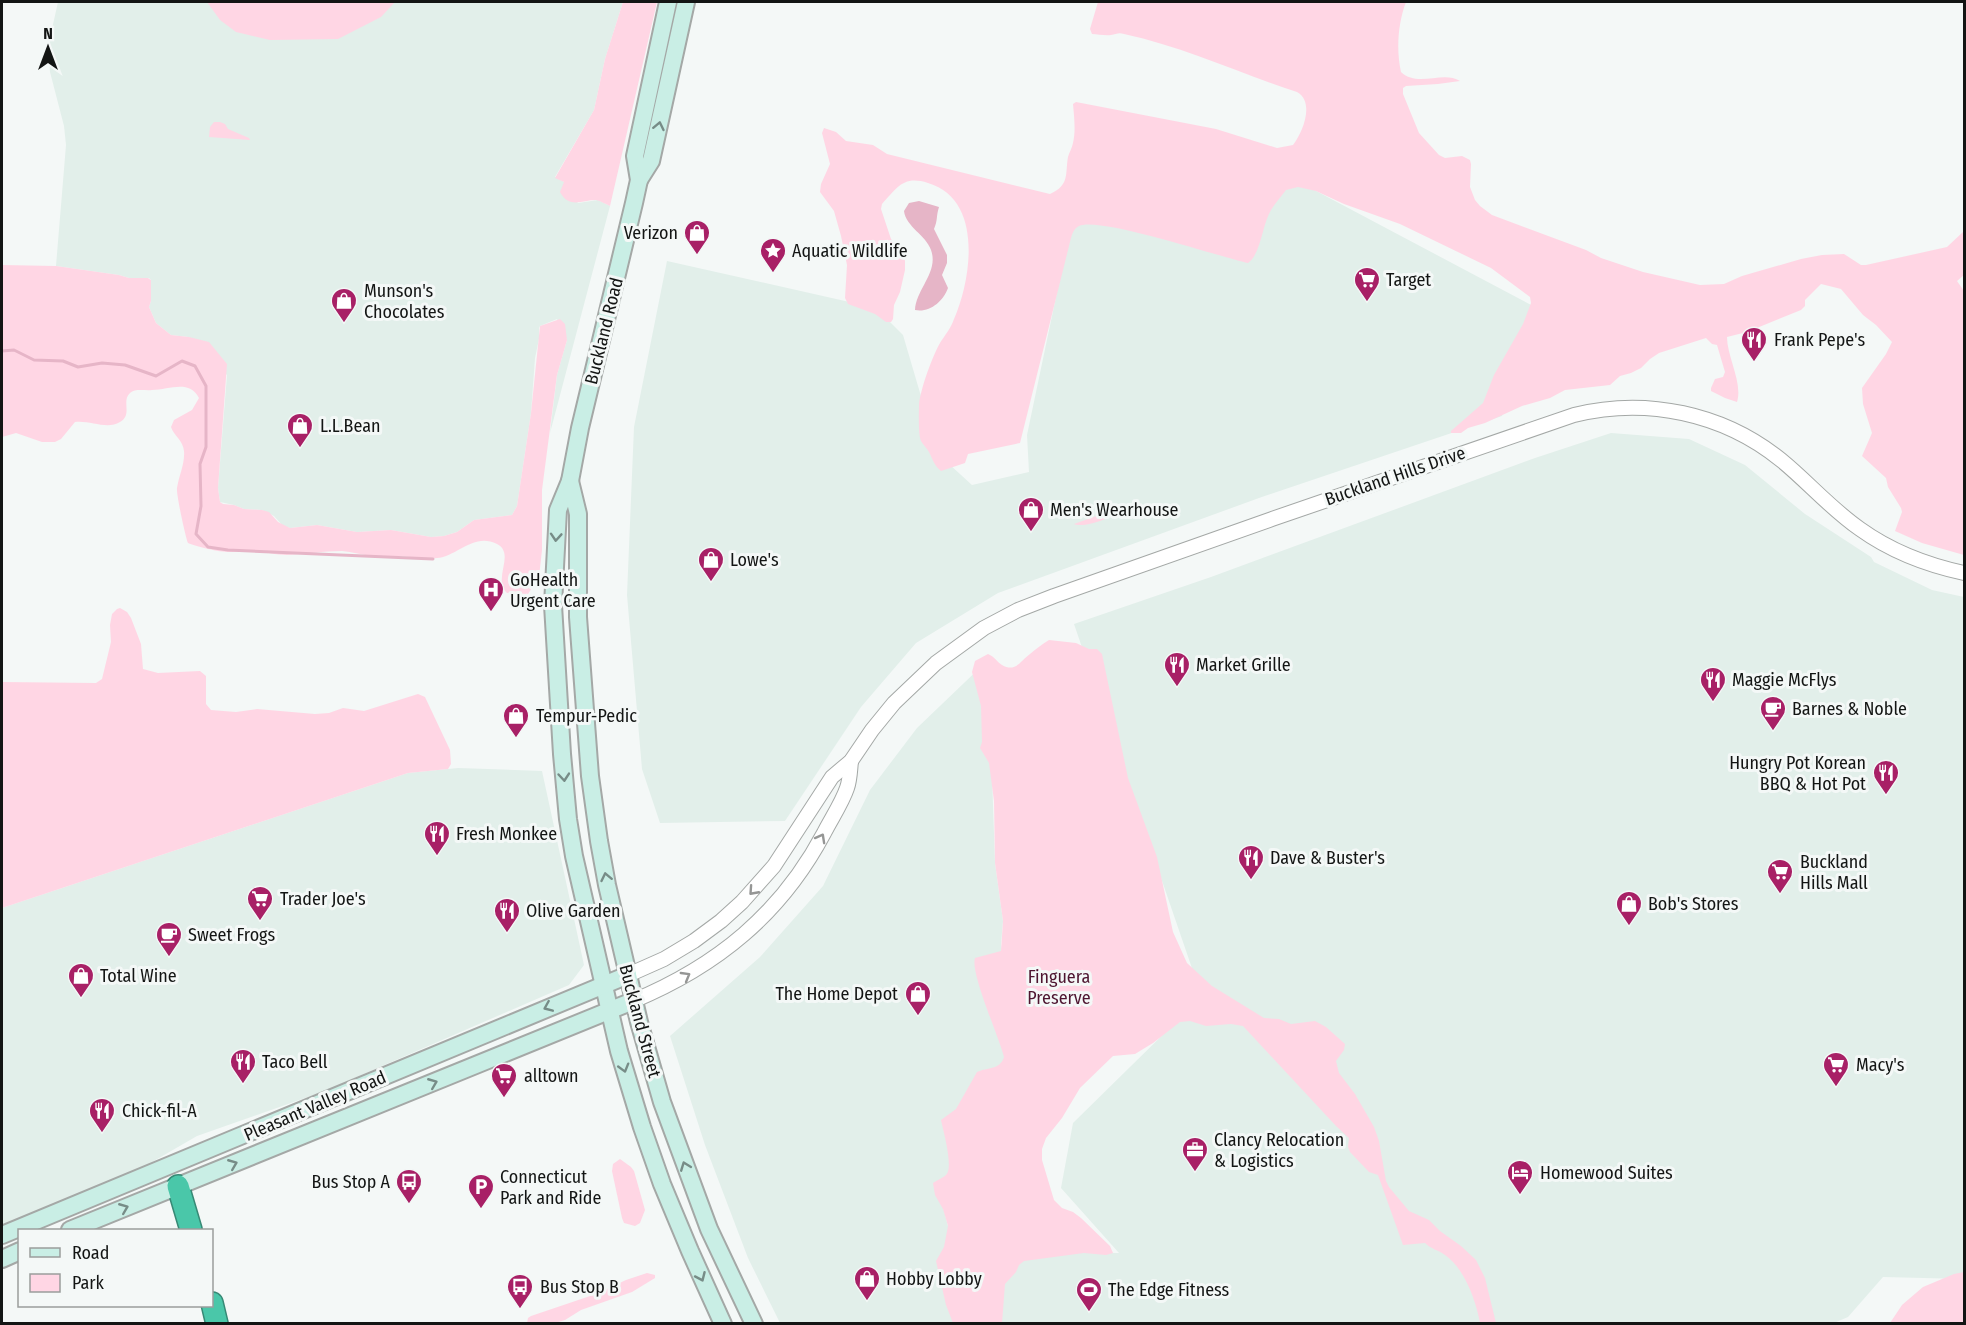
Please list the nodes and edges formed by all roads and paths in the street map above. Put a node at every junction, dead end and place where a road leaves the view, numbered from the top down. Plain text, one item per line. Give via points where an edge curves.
1 (668, 2) edge
2 (686, 2) edge
3 (639, 180) junction
4 (570, 482) junction
5 (1965, 573) edge
6 (556, 677) junction
7 (583, 680) junction
8 (558, 701) joint
9 (584, 702) joint
10 (851, 761) junction
11 (628, 975) junction
12 (603, 985) junction
13 (633, 1001) junction
14 (609, 1011) junction
15 (397, 1072) junction
16 (397, 1097) junction
17 (171, 1166) junction
18 (178, 1186) junction
19 (706, 1221) junction
20 (72, 1229) edge
21 (191, 1229) edge
22 (681, 1231) junction
23 (2, 1235) edge
24 (18, 1252) edge
25 (2, 1259) edge
26 (213, 1307) edge
27 (217, 1323) edge
28 (723, 1323) edge
29 (754, 1323) edge

1 - 3 main road, Buckland Road via 635,156
3 -> 2 main road, Buckland Road via 651,161
3 - 4 main road, Buckland Road
4 -> 6 main road, Buckland Road via 557,519 553,605
4 - 7 main road, Buckland Road via 578,514
5 - 10 street, Buckland Hills Drive via 1917,560 1870,536 1772,453 1730,428 1658,408 1591,411 1272,519 1008,615 962,643 920,677 886,712
6 - 7 main road
6 - 8 main road, Buckland Road
7 - 9 main road, Buckland Road
8 -> 12 main road, Buckland Street via 570,834
11 -> 9 main road, Buckland Street via 598,841
10 -> 11 street, Buckland Hills Drive via 832,777 774,866 742,902 694,940
13 -> 10 street, Buckland Hills Drive via 710,961 770,910 822,836 847,788
11 - 12 main road, Pleasant Valley Road
11 - 13 main road, Buckland Street
12 - 14 main road, Buckland Street
12 -> 15 main road, Pleasant Valley Road
13 - 14 main road, Pleasant Valley Road
19 -> 13 main road, Buckland Street via 662,1102
16 -> 14 main road, Pleasant Valley Road
14 -> 22 main road, Buckland Street via 642,1127
15 - 16 main road
15 - 17 main road, Pleasant Valley Road
18 -> 16 main road, Pleasant Valley Road
17 - 18 main road
17 - 23 main road, Pleasant Valley Road
20 -> 18 main road, Pleasant Valley Road
18 - 21 highway
19 - 22 main road
19 - 29 main road, Buckland Street
22 -> 28 main road, Buckland Street
24 - 25 main road
26 - 27 highway

